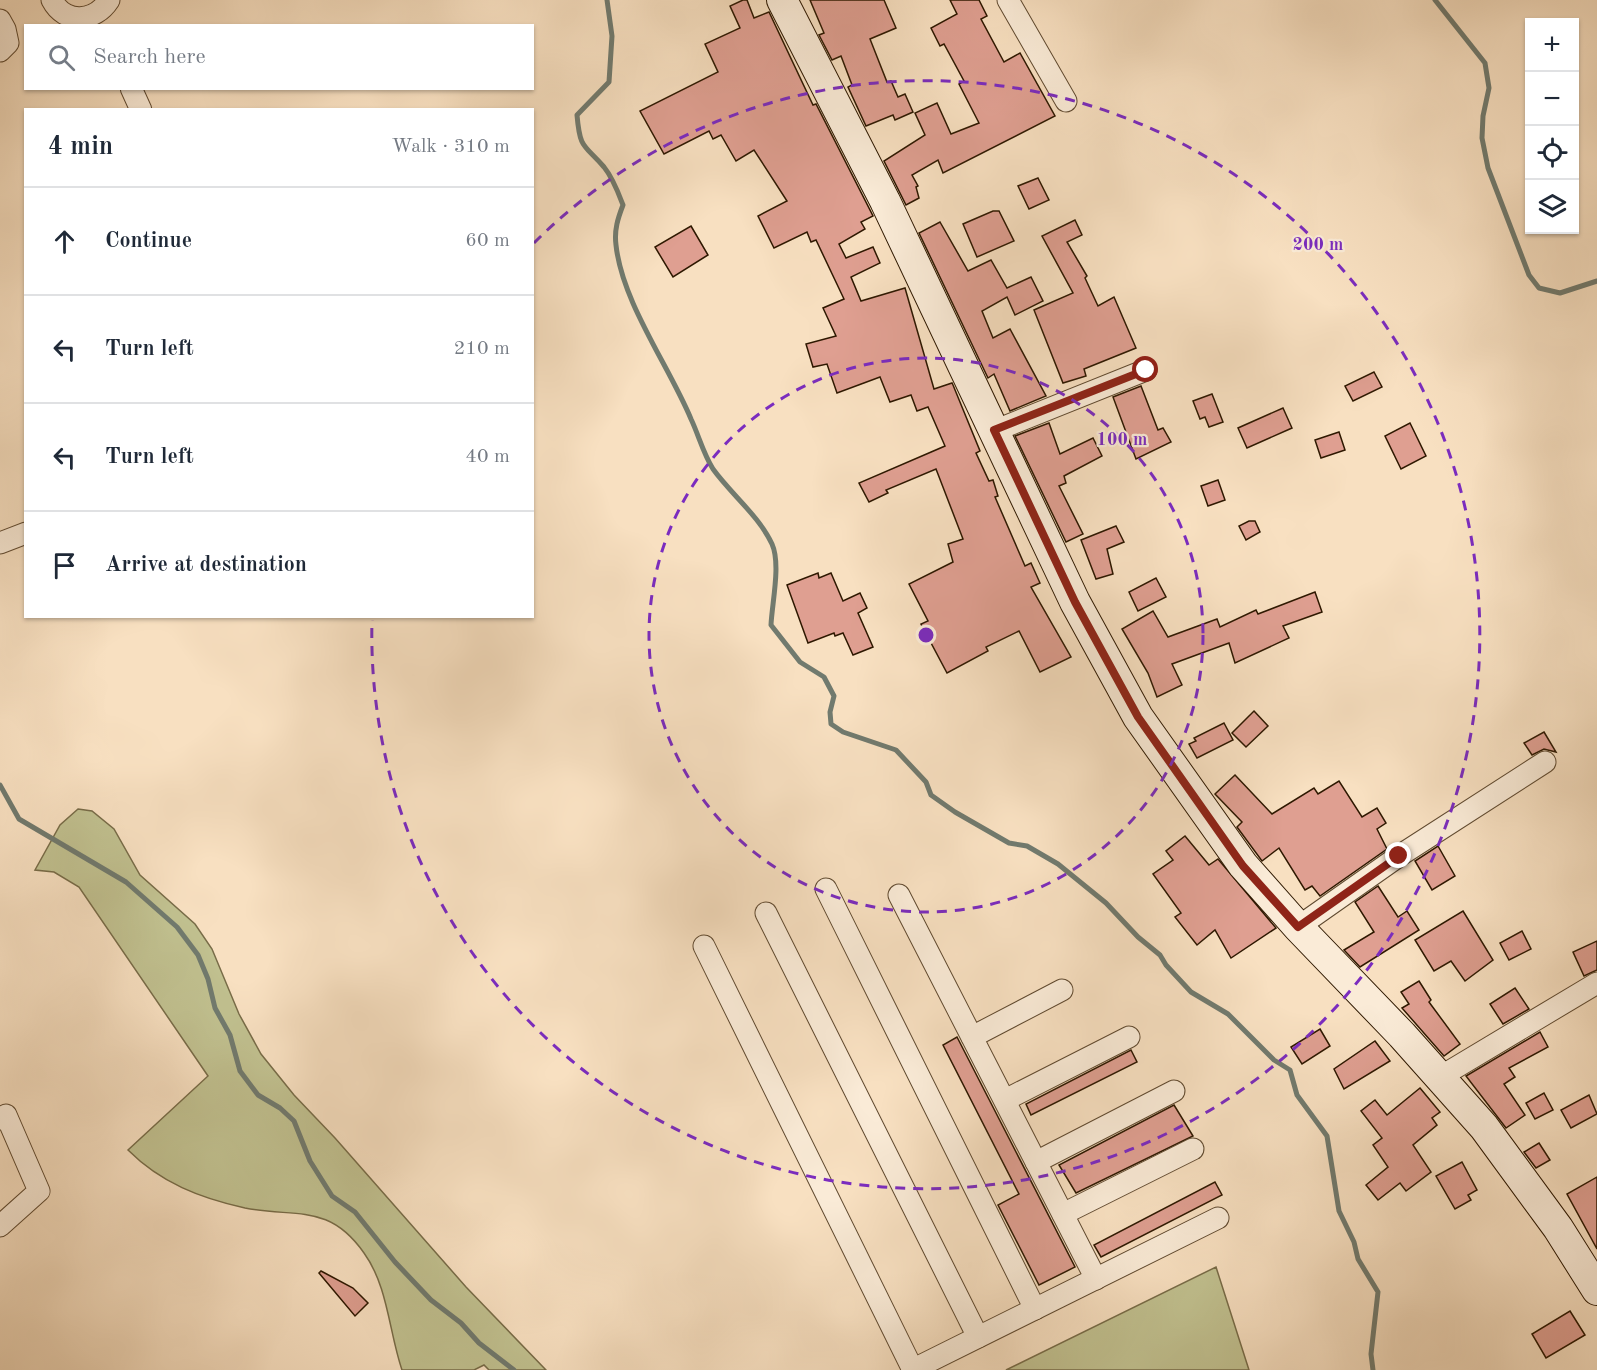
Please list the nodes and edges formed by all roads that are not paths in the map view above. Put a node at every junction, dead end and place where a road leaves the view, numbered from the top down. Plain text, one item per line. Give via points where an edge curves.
1 (52, 0) edge
2 (109, 0) edge
3 (782, 0) edge
4 (1008, 0) edge
5 (0, 20) edge
6 (97, 20) edge
7 (0, 51) edge
8 (132, 90) edge
9 (1066, 101) dead end
10 (140, 108) edge
11 (1146, 370) dead end
12 (994, 430) junction
13 (24, 534) edge
14 (0, 543) edge
15 (1545, 762) dead end
16 (826, 889) dead end
17 (899, 895) dead end
18 (766, 913) dead end
19 (1298, 927) junction
20 (704, 946) dead end
21 (1597, 983) edge
22 (1062, 990) dead end
23 (972, 1037) junction
24 (1129, 1037) dead end
25 (1440, 1077) junction
26 (1174, 1091) dead end
27 (1005, 1100) junction
28 (0, 1119) edge
29 (1193, 1149) dead end
30 (1036, 1162) junction
31 (1063, 1214) junction
32 (1218, 1218) dead end
33 (0, 1226) edge
34 (1594, 1276) edge
35 (1096, 1279) junction
36 (1035, 1309) junction
37 (978, 1337) junction
38 (913, 1370) edge

1 - 6 street via 68,16
2 - 6 street
3 - 12 street via 885,201
4 - 9 street
5 - 7 street via 8,43
8 - 10 street
11 - 12 street
12 - 19 street via 1075,602 1138,717 1243,866
13 - 14 street
15 - 19 street
16 - 36 street
17 - 23 street
18 - 37 street
19 - 25 street
20 - 38 street
21 - 25 street
22 - 23 street
23 - 27 street
24 - 27 street
25 - 34 street via 1484,1127
26 - 30 street
27 - 30 street
28 - 33 street via 6,1115 39,1191
29 - 31 street
30 - 31 street
31 - 35 street
32 - 35 street
35 - 36 street
36 - 37 street
37 - 38 street

